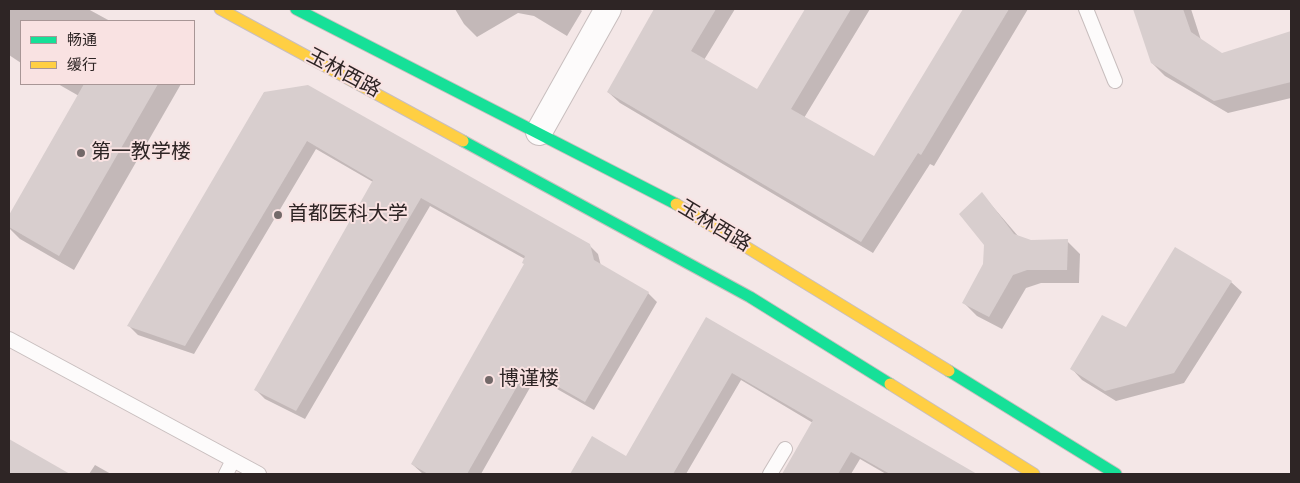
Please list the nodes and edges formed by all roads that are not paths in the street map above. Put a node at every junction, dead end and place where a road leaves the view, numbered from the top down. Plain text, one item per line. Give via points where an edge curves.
1 (220, 9) edge
2 (296, 9) edge
3 (608, 9) edge
4 (1086, 9) edge
5 (1115, 81) dead end
6 (539, 132) junction
7 (9, 339) edge
8 (785, 448) dead end
9 (233, 460) junction
10 (226, 474) edge
11 (259, 474) edge
12 (770, 474) edge
13 (1034, 474) edge
14 (1116, 474) edge

1 - 13 street, 玉林西路 via 750,297
2 - 6 street, 玉林西路
3 - 6 street
4 - 5 lane
6 - 14 street, 玉林西路 via 690,211
7 - 9 lane
8 - 12 lane
9 - 10 lane
9 - 11 lane

